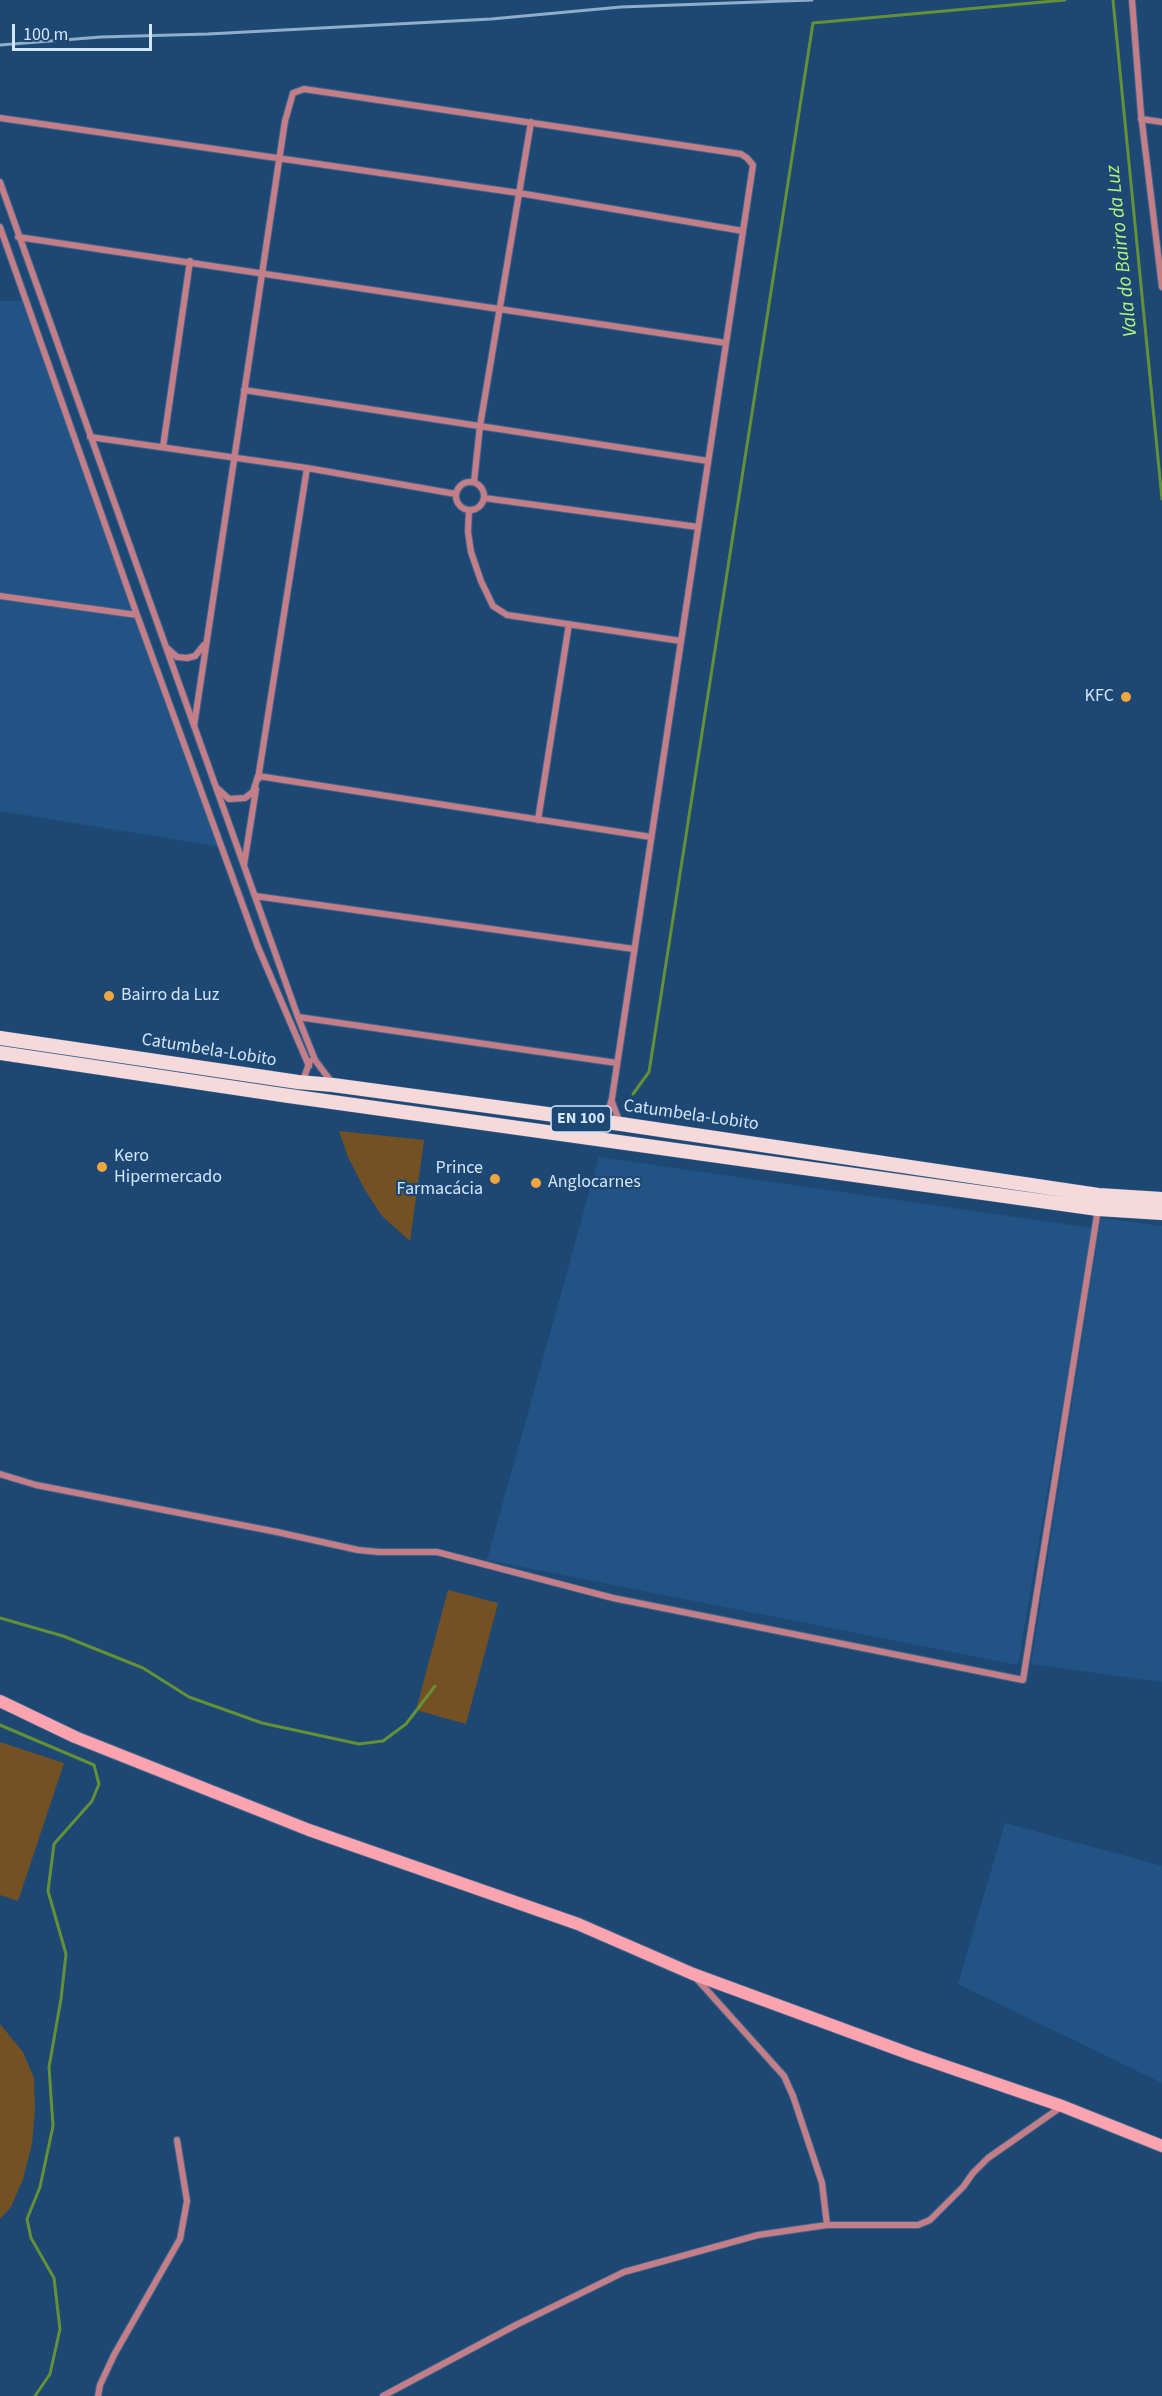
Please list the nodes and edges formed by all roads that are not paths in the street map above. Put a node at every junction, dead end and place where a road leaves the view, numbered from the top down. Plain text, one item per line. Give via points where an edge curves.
1 (1132, 0) edge
2 (0, 118) edge
3 (1141, 119) junction
4 (531, 122) junction
5 (1162, 122) edge
6 (280, 159) junction
7 (0, 182) edge
8 (519, 193) junction
9 (0, 227) edge
10 (743, 231) junction
11 (18, 237) junction
12 (190, 261) junction
13 (262, 272) junction
14 (1162, 287) edge
15 (500, 309) junction
16 (726, 343) junction
17 (244, 390) junction
18 (480, 426) junction
19 (90, 436) junction
20 (163, 447) junction
21 (234, 457) junction
22 (708, 461) junction
23 (307, 468) junction
24 (474, 482) junction
25 (456, 494) junction
26 (484, 498) junction
27 (469, 510) junction
28 (698, 527) junction
29 (0, 596) edge
30 (137, 615) junction
31 (569, 624) junction
32 (207, 639) junction
33 (681, 641) junction
34 (165, 647) junction
35 (194, 726) junction
36 (258, 777) junction
37 (214, 783) junction
38 (538, 820) junction
39 (651, 837) junction
40 (244, 866) junction
41 (255, 896) junction
42 (634, 950) junction
43 (298, 1017) junction
44 (0, 1038) edge
45 (312, 1052) junction
46 (0, 1053) edge
47 (617, 1063) junction
48 (309, 1066) junction
49 (302, 1083) junction
50 (333, 1084) junction
51 (612, 1098) junction
52 (599, 1121) junction
53 (621, 1124) junction
54 (1162, 1199) edge
55 (1098, 1209) junction
56 (1162, 1213) edge
57 (0, 1474) edge
58 (0, 1701) edge
59 (693, 1974) junction
60 (1062, 2106) junction
61 (177, 2140) dead end
62 (1162, 2146) edge
63 (828, 2225) junction
64 (98, 2396) edge
65 (382, 2396) edge

1 - 3 street
2 - 6 street
3 - 5 street
3 - 14 street
4 - 6 street via 304,89 293,93 288,106
4 - 8 street
4 - 10 street via 741,154 753,165
6 - 8 street
6 - 13 street
7 - 11 street
8 - 10 street
8 - 15 street
9 - 30 street
10 - 16 street
11 - 12 street
11 - 19 street
12 - 13 street
12 - 20 street
13 - 15 street
13 - 17 street
15 - 16 street
15 - 18 street
16 - 22 street
17 - 18 street
17 - 21 street
18 - 22 street
18 - 24 street
19 - 20 street
19 - 34 street
20 - 21 street
21 - 23 street
21 - 32 street
22 - 28 street
23 - 25 street
23 - 36 street
24 - 25 street via 465,483
24 - 26 street via 483,490
25 - 27 street via 461,507
26 - 27 street via 477,508
26 - 28 street
27 - 31 street via 471,552 493,606 507,615
28 - 33 street
29 - 30 street
30 - 48 street via 258,947
31 - 33 street
31 - 38 street
32 - 34 street via 195,656 187,658 177,657
32 - 35 street
33 - 39 street
34 - 35 street
35 - 37 street
36 - 37 street via 253,792 236,800 229,799
36 - 38 street
36 - 40 street
37 - 40 street
38 - 39 street
39 - 42 street
40 - 41 street
41 - 42 street
41 - 43 street
42 - 47 street
43 - 45 street
43 - 47 street
44 - 49 main road, Catumbela-Lobito / EN 100
45 - 48 street
45 - 50 street
46 - 55 main road, Catumbela-Lobito / EN 100
47 - 51 street
48 - 49 street
49 - 50 main road, Catumbela-Lobito / EN 100
50 - 52 main road, Catumbela-Lobito / EN 100
51 - 52 street
51 - 53 street
52 - 53 main road, Catumbela-Lobito / EN 100
53 - 54 main road, Catumbela-Lobito / EN 100 via 1098,1195
55 - 56 main road, Catumbela-Lobito / EN 100
55 - 57 street via 1023,1680 613,1599 437,1552 358,1550 69,1492
58 - 59 street via 75,1737 275,1816 578,1924
59 - 60 street
59 - 63 street via 784,2076 822,2183
60 - 62 street
60 - 63 street via 988,2158 930,2220 918,2225
61 - 64 street via 187,2202 180,2240 114,2355 99,2385
63 - 65 street via 758,2235 624,2272

